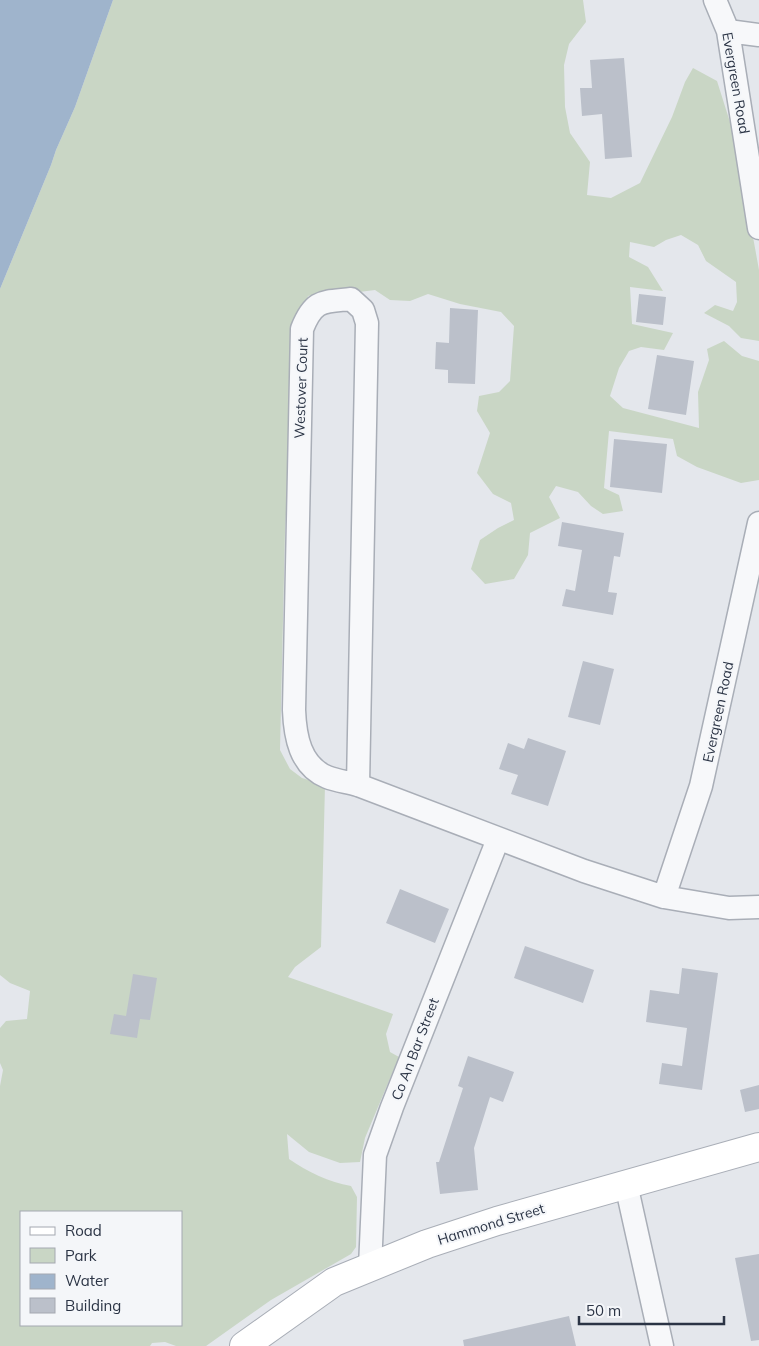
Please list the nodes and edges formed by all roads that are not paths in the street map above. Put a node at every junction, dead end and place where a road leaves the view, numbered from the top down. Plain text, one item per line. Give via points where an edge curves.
1 (715, 0) edge
2 (728, 30) junction
3 (759, 35) edge
4 (759, 228) edge
5 (759, 523) edge
6 (358, 785) junction
7 (498, 839) junction
8 (664, 897) junction
9 (759, 907) edge
10 (759, 1147) edge
11 (626, 1184) junction
12 (370, 1267) junction
13 (244, 1346) edge
14 (662, 1346) edge

1 - 2 street, Evergreen Road
2 - 3 street
2 - 4 street, Evergreen Road
5 - 8 street, Evergreen Road via 701,786
6 - 6 street, Westover Court via 367,323 363,310 351,299 316,306 302,329 294,710 300,749 310,766 327,777
6 - 7 street
7 - 8 street
7 - 12 street, Co An Bar Street via 375,1154
8 - 9 street via 729,908
10 - 11 street, Hammond Street
11 - 12 street, Hammond Street via 488,1224
11 - 14 street
12 - 13 street, Hammond Street via 334,1282

